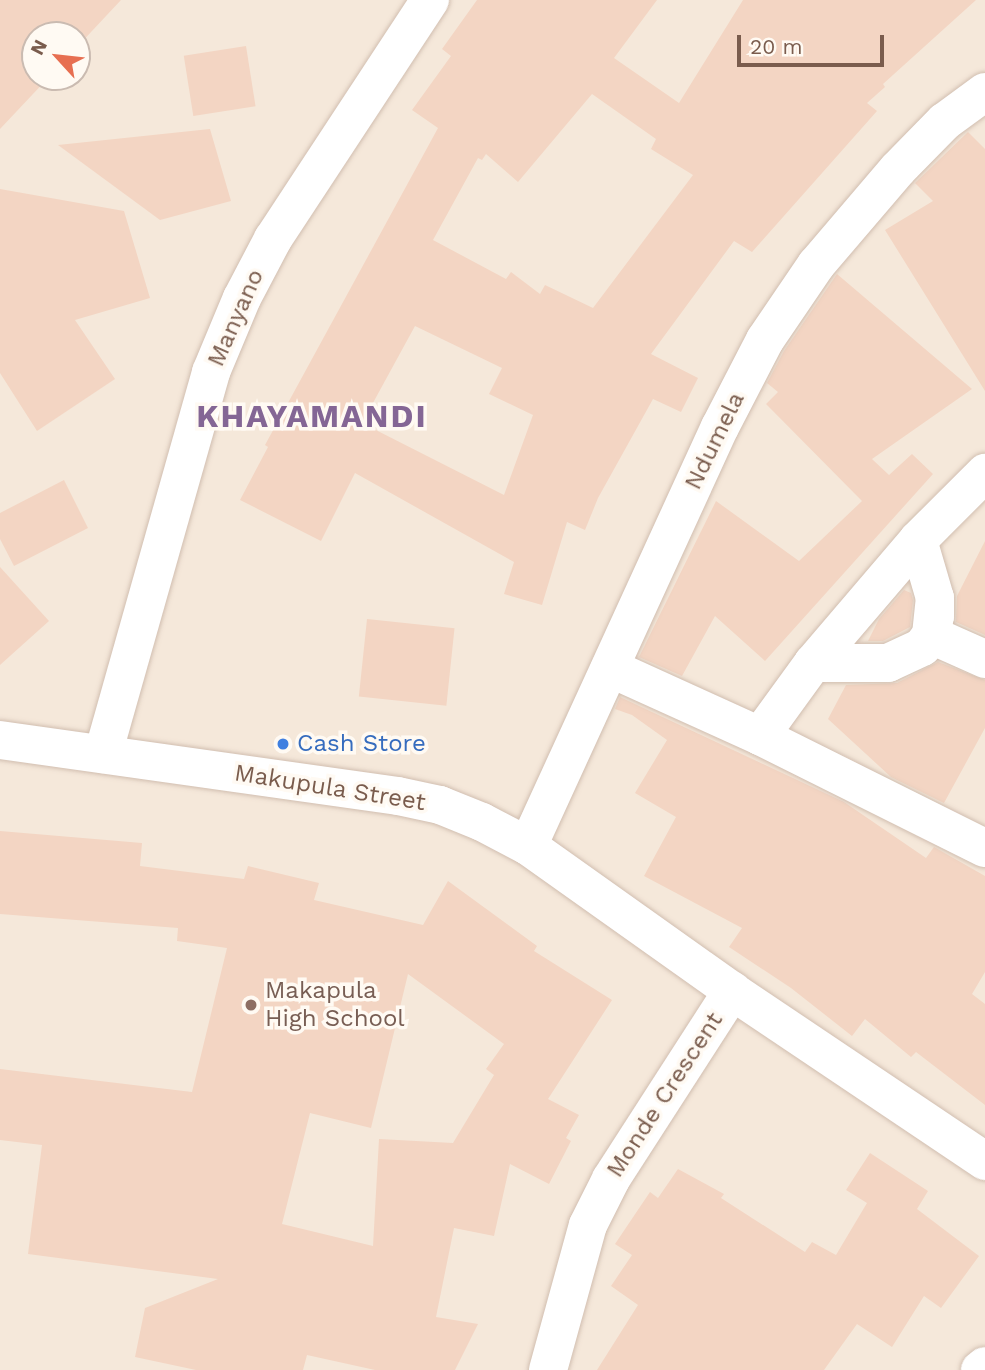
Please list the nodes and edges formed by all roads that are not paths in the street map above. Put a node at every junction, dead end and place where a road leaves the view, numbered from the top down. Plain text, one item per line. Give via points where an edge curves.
1 (430, 0) edge
2 (985, 92) edge
3 (985, 473) edge
4 (918, 540) junction
5 (933, 617) junction
6 (985, 659) edge
7 (813, 663) junction
8 (610, 668) junction
9 (760, 736) junction
10 (0, 740) edge
11 (103, 754) junction
12 (528, 846) junction
13 (985, 848) edge
14 (732, 991) junction
15 (985, 1161) edge
16 (985, 1366) edge
17 (548, 1370) edge
18 (981, 1370) edge

1 - 11 street, Manyano via 273,239 242,298 211,372
2 - 8 street, Ndumela via 944,122 898,169 816,265 765,340 720,426
3 - 4 street
4 - 5 street
4 - 7 street
5 - 6 street
5 - 7 street via 922,647 888,663
7 - 9 street
8 - 9 street
8 - 12 street, Ndumela
9 - 13 street
10 - 11 street, Makupula Street
11 - 12 street, Makupula Street via 398,796 450,809
12 - 14 street, Makupula Street
14 - 15 street, Monde Crescent
14 - 17 street, Monde Crescent via 611,1179 588,1225
16 - 18 street

